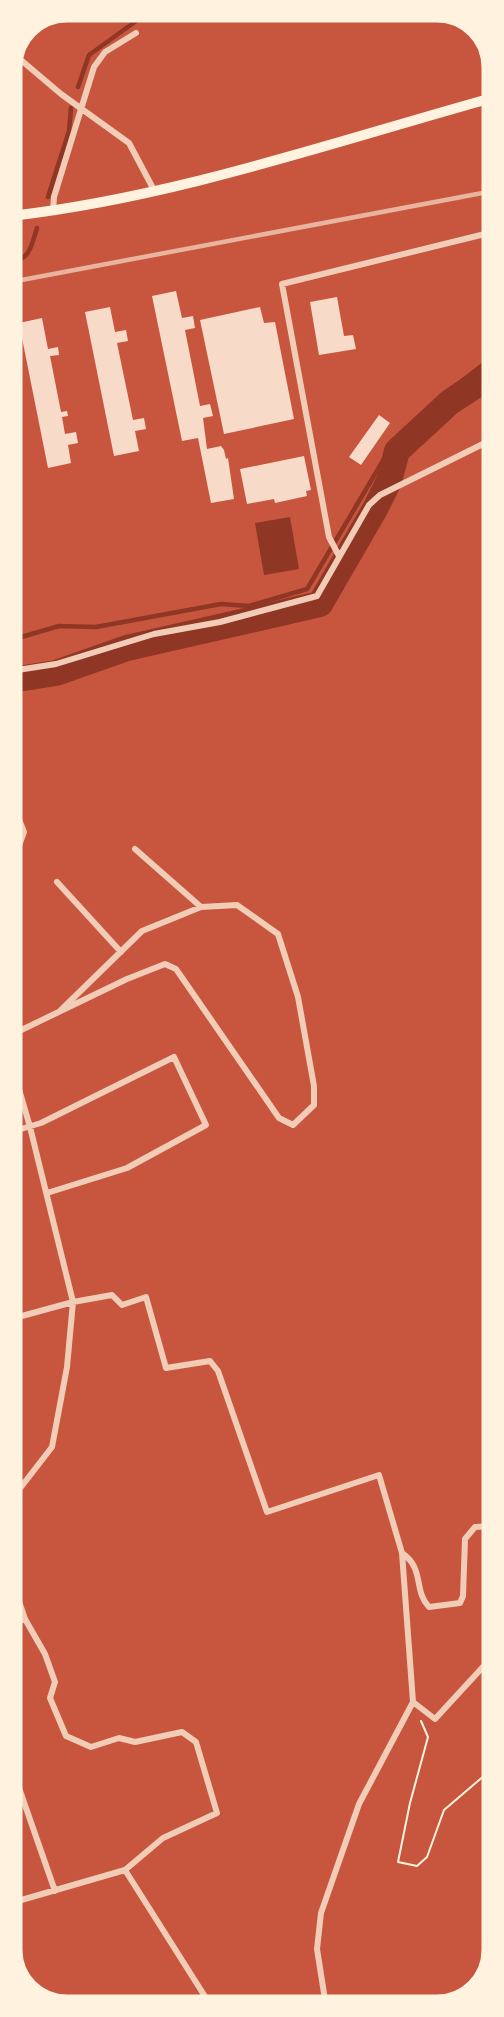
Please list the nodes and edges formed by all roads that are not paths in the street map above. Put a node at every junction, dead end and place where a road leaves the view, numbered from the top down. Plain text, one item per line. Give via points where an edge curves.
1 (136, 33) dead end
2 (22, 61) edge
3 (483, 101) edge
4 (80, 106) junction
5 (155, 192) junction
6 (53, 212) junction
7 (21, 215) edge
8 (483, 234) edge
9 (483, 444) edge
10 (339, 556) junction
11 (21, 670) edge
12 (21, 825) edge
13 (21, 840) edge
14 (135, 849) dead end
15 (57, 882) dead end
16 (201, 907) junction
17 (121, 952) junction
18 (61, 1010) junction
19 (21, 1030) edge
20 (21, 1096) edge
21 (30, 1127) junction
22 (21, 1129) edge
23 (47, 1193) junction
24 (73, 1302) junction
25 (21, 1316) edge
26 (21, 1487) edge
27 (483, 1527) edge
28 (402, 1553) junction
29 (21, 1607) edge
30 (25, 1619) junction
31 (21, 1620) edge
32 (483, 1667) edge
33 (413, 1702) junction
34 (21, 1794) edge
35 (125, 1870) junction
36 (55, 1891) junction
37 (21, 1900) edge
38 (205, 1996) edge
39 (324, 1996) edge

1 - 4 street via 105,52 94,67
2 - 4 street
3 - 5 main road via 218,178
4 - 5 street via 129,143
4 - 6 street
5 - 6 main road
6 - 7 main road
8 - 10 street via 282,284 329,537
9 - 10 street via 380,495 369,505
10 - 11 street via 317,596 220,622 154,633 56,664
12 - 13 street
14 - 16 street
15 - 17 street
16 - 17 street via 142,931
16 - 18 street via 237,905 278,934 298,997 314,1086 314,1105 292,1125 279,1118 176,969 165,964
17 - 18 street
18 - 19 street
20 - 21 street
21 - 22 street
21 - 23 street
21 - 23 street via 174,1057 206,1125 127,1168
23 - 24 street
24 - 25 street
24 - 26 street via 67,1367 52,1447
24 - 28 street via 112,1295 122,1305 146,1297 166,1368 210,1361 218,1371 267,1512 379,1475
27 - 28 street via 476,1527 465,1539 463,1596 455,1606 429,1607 423,1601 418,1571
28 - 33 street
29 - 30 street
30 - 31 street
30 - 35 street via 45,1654 55,1682 50,1698 66,1736 91,1747 119,1738 135,1742 182,1732 196,1742 217,1814 164,1838
32 - 33 street via 435,1719
33 - 39 street via 359,1804 321,1913 317,1948
34 - 36 street
35 - 36 street
35 - 38 street
36 - 37 street

